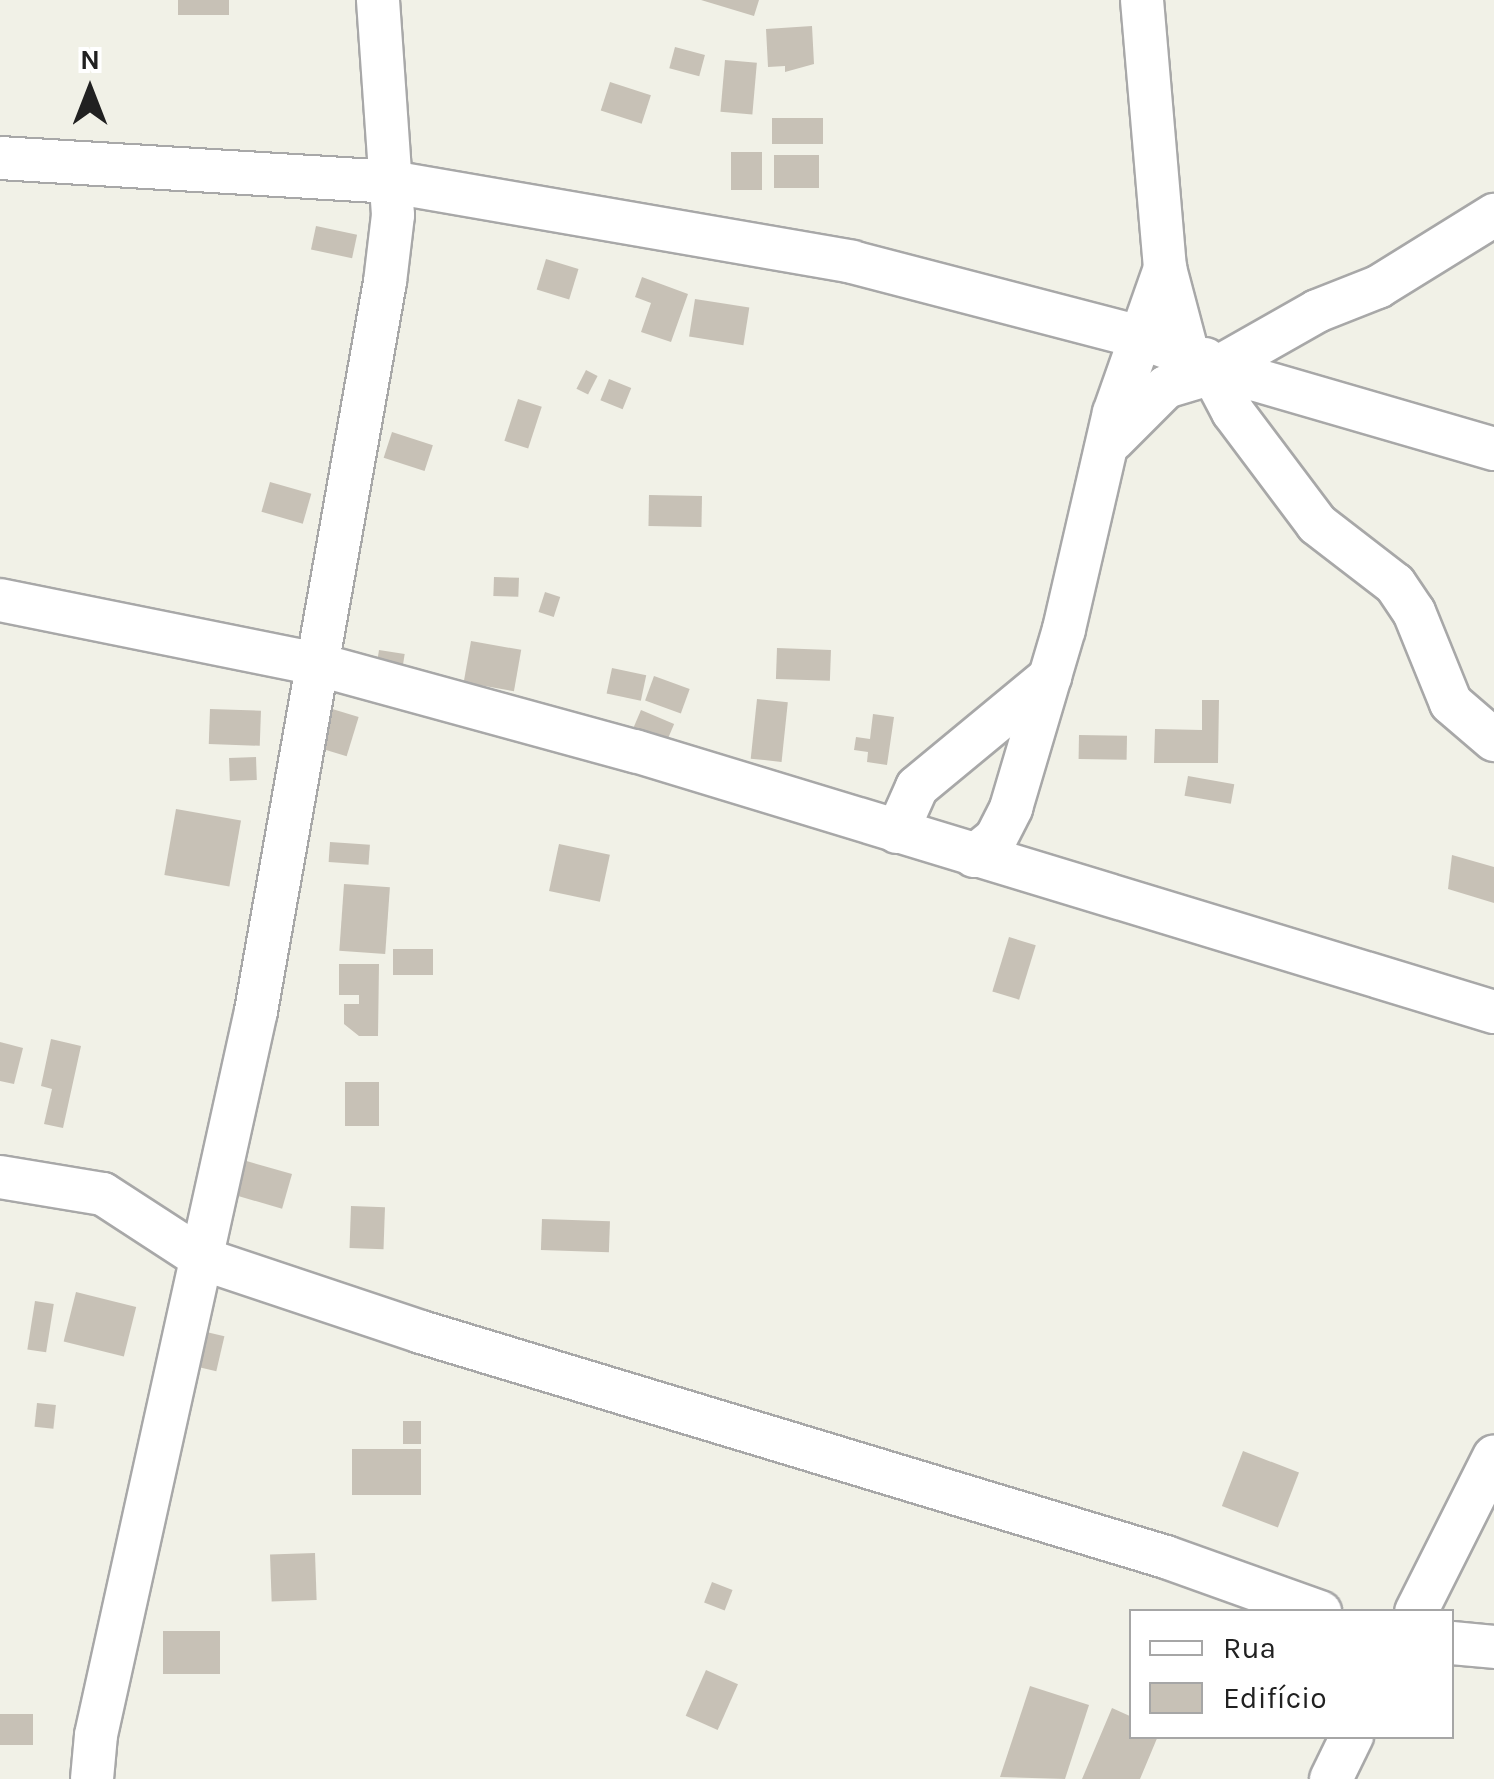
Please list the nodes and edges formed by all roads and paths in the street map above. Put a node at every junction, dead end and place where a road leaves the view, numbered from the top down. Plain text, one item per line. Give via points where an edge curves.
1 (378, 0) edge
2 (1142, 0) edge
3 (0, 158) edge
4 (391, 182) junction
5 (1494, 215) edge
6 (1165, 268) junction
7 (1136, 336) junction
8 (1212, 355) junction
9 (1113, 440) junction
10 (1494, 448) edge
11 (0, 600) edge
12 (316, 664) junction
13 (1050, 677) junction
14 (1494, 740) edge
15 (897, 832) junction
16 (974, 856) junction
17 (1494, 1012) edge
18 (0, 1176) edge
19 (204, 1259) junction
20 (1494, 1457) edge
21 (1422, 1608) edge
22 (1312, 1609) edge
23 (1454, 1643) edge
24 (1494, 1647) edge
25 (1351, 1739) edge
26 (92, 1779) edge
27 (1331, 1779) edge

1 - 4 street
2 - 6 street
3 - 4 street
4 - 7 street via 852,262
4 - 12 street via 385,282
5 - 8 street via 1378,287
6 - 7 street
6 - 8 street
7 - 8 street
7 - 9 street
8 - 9 street via 1166,387
8 - 10 street
8 - 14 street via 1317,524 1395,584 1414,612 1452,704
9 - 13 street
11 - 12 street
12 - 15 street via 636,751
12 - 19 street via 256,1010
13 - 15 street via 917,786
13 - 16 street via 1011,808 996,838
15 - 16 street
16 - 17 street
18 - 19 street via 103,1194
19 - 22 street via 1166,1557
19 - 26 street via 96,1734
20 - 21 street
23 - 24 street
25 - 27 street

